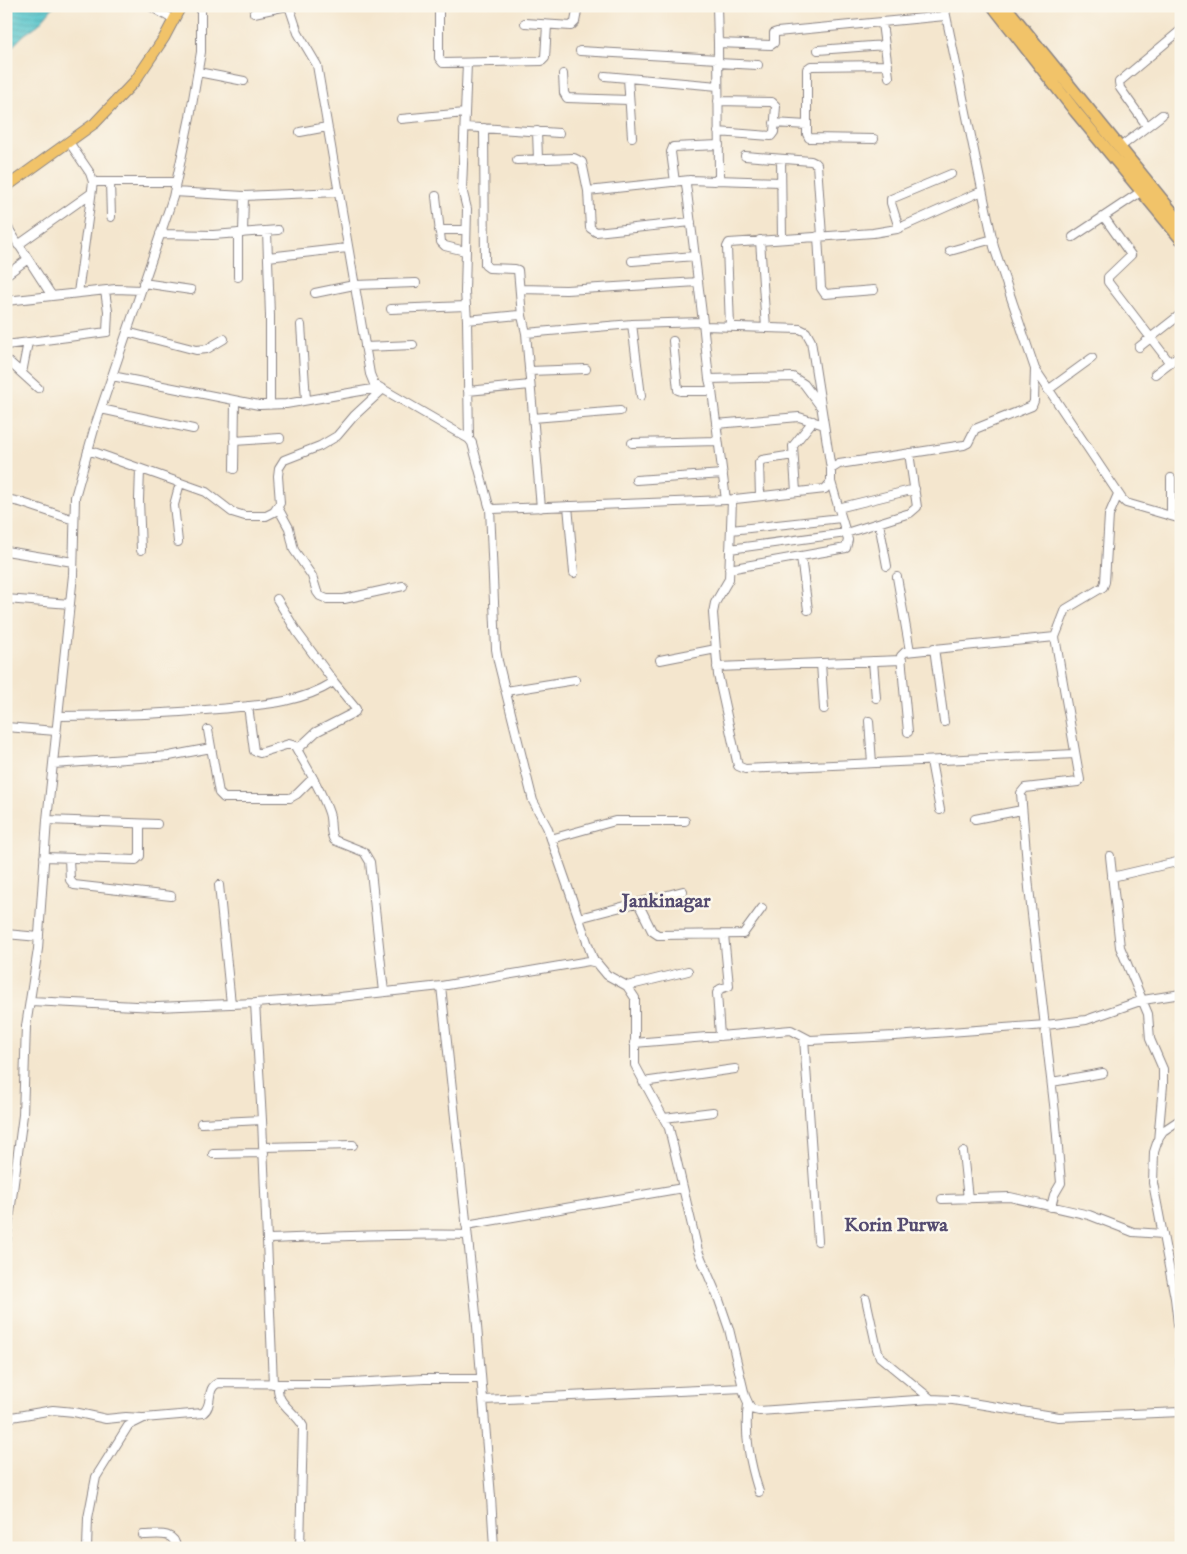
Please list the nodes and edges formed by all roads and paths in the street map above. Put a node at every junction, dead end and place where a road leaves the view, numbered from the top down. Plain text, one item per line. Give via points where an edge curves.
1 (150, 6) edge
2 (181, 6) edge
3 (201, 6) edge
4 (288, 6) edge
5 (439, 6) edge
6 (578, 6) edge
7 (718, 6) edge
8 (944, 6) edge
9 (993, 6) edge
10 (1005, 6) edge
11 (254, 13) dead end
12 (945, 16) junction
13 (174, 20) junction
14 (882, 22) junction
15 (525, 23) dead end
16 (547, 25) junction
17 (1181, 30) edge
18 (718, 43) junction
19 (885, 45) junction
20 (818, 50) dead end
21 (580, 51) dead end
22 (718, 61) junction
23 (467, 63) junction
24 (758, 65) dead end
25 (888, 65) junction
26 (198, 72) junction
27 (563, 74) dead end
28 (606, 76) dead end
29 (890, 77) dead end
30 (628, 78) junction
31 (244, 81) dead end
32 (718, 86) junction
33 (629, 100) junction
34 (718, 101) junction
35 (465, 113) junction
36 (1162, 115) dead end
37 (401, 119) dead end
38 (774, 123) junction
39 (807, 125) junction
40 (1147, 126) junction
41 (327, 127) junction
42 (465, 127) junction
43 (484, 128) junction
44 (537, 131) junction
45 (300, 132) dead end
46 (718, 132) junction
47 (559, 133) dead end
48 (632, 137) dead end
49 (874, 140) dead end
50 (69, 142) junction
51 (719, 145) junction
52 (1119, 148) junction
53 (744, 156) dead end
54 (538, 159) junction
55 (781, 159) junction
56 (518, 160) dead end
57 (951, 174) dead end
58 (690, 180) junction
59 (718, 180) junction
60 (93, 182) junction
61 (110, 182) junction
62 (176, 182) junction
63 (675, 182) junction
64 (781, 182) junction
65 (6, 187) edge
66 (588, 191) junction
67 (982, 191) junction
68 (1142, 191) junction
69 (174, 192) junction
70 (339, 192) junction
71 (90, 194) junction
72 (244, 196) junction
73 (436, 196) dead end
74 (111, 217) dead end
75 (1104, 217) junction
76 (691, 222) junction
77 (6, 225) edge
78 (1179, 225) edge
79 (899, 228) junction
80 (278, 230) dead end
81 (439, 230) junction
82 (466, 230) junction
83 (267, 231) junction
84 (241, 233) junction
85 (160, 234) junction
86 (820, 236) junction
87 (1074, 237) dead end
88 (782, 238) junction
89 (993, 239) junction
90 (1181, 239) edge
91 (760, 240) junction
92 (18, 245) junction
93 (347, 248) junction
94 (466, 251) junction
95 (950, 251) dead end
96 (695, 256) junction
97 (268, 257) junction
98 (28, 260) junction
99 (632, 261) dead end
100 (6, 275) edge
101 (238, 276) dead end
102 (698, 282) junction
103 (416, 283) dead end
104 (354, 285) junction
105 (142, 286) junction
106 (520, 289) junction
107 (192, 290) dead end
108 (874, 290) dead end
109 (105, 291) junction
110 (78, 293) junction
111 (315, 293) dead end
112 (52, 296) junction
113 (6, 301) edge
114 (466, 306) junction
115 (392, 309) dead end
116 (1181, 314) edge
117 (522, 316) junction
118 (467, 320) junction
119 (632, 324) junction
120 (703, 324) junction
121 (301, 325) dead end
122 (730, 326) junction
123 (766, 328) junction
124 (127, 332) junction
125 (526, 334) junction
126 (1150, 338) junction
127 (224, 339) dead end
128 (673, 341) dead end
129 (28, 342) junction
130 (6, 345) edge
131 (412, 345) dead end
132 (365, 347) junction
133 (1139, 347) dead end
134 (1181, 354) edge
135 (1092, 358) dead end
136 (6, 359) edge
137 (1170, 363) junction
138 (586, 369) dead end
139 (1035, 370) junction
140 (529, 371) junction
141 (22, 373) junction
142 (1155, 374) dead end
143 (112, 376) junction
144 (709, 379) junction
145 (530, 385) junction
146 (38, 388) dead end
147 (380, 389) junction
148 (712, 390) junction
149 (1048, 390) junction
150 (468, 391) junction
151 (641, 396) dead end
152 (306, 400) junction
153 (235, 402) junction
154 (270, 405) junction
155 (822, 408) junction
156 (101, 409) junction
157 (620, 411) dead end
158 (534, 418) junction
159 (813, 421) junction
160 (716, 424) junction
161 (824, 425) junction
162 (193, 429) dead end
163 (280, 438) dead end
164 (469, 439) junction
165 (718, 440) junction
166 (234, 441) junction
167 (632, 443) dead end
168 (88, 450) junction
169 (909, 453) junction
170 (793, 455) junction
171 (140, 469) junction
172 (234, 469) dead end
173 (832, 469) junction
174 (723, 474) junction
175 (1171, 478) dead end
176 (636, 480) dead end
177 (831, 482) junction
178 (180, 483) junction
179 (915, 489) junction
180 (796, 492) junction
181 (1118, 494) junction
182 (760, 496) junction
183 (6, 499) edge
184 (729, 500) junction
185 (568, 506) junction
186 (278, 508) junction
187 (490, 508) junction
188 (541, 508) junction
189 (838, 508) junction
190 (1171, 516) junction
191 (841, 518) junction
192 (1181, 519) edge
193 (74, 520) junction
194 (879, 523) junction
195 (731, 530) junction
196 (846, 533) junction
197 (178, 542) dead end
198 (730, 549) junction
199 (141, 550) dead end
200 (6, 551) edge
201 (801, 557) junction
202 (73, 562) junction
203 (887, 566) dead end
204 (729, 569) junction
205 (574, 573) dead end
206 (897, 577) dead end
207 (403, 586) dead end
208 (6, 599) edge
209 (277, 599) dead end
210 (70, 604) junction
211 (808, 610) dead end
212 (1055, 637) junction
213 (934, 648) junction
214 (716, 649) junction
215 (910, 651) junction
216 (660, 660) dead end
217 (902, 660) junction
218 (873, 661) junction
219 (821, 663) junction
220 (717, 667) junction
221 (575, 680) dead end
222 (334, 682) junction
223 (506, 691) junction
224 (876, 698) dead end
225 (248, 706) junction
226 (824, 709) dead end
227 (58, 716) junction
228 (869, 720) dead end
229 (944, 722) dead end
230 (6, 727) edge
231 (208, 730) dead end
232 (56, 731) junction
233 (908, 732) dead end
234 (294, 746) junction
235 (211, 748) junction
236 (1075, 754) junction
237 (931, 760) junction
238 (872, 763) junction
239 (53, 764) junction
240 (313, 778) junction
241 (940, 810) dead end
242 (1022, 810) junction
243 (975, 819) dead end
244 (47, 820) junction
245 (685, 821) dead end
246 (140, 824) junction
247 (157, 824) dead end
248 (551, 838) junction
249 (1110, 856) dead end
250 (44, 857) junction
251 (69, 858) junction
252 (1181, 861) edge
253 (1112, 877) junction
254 (219, 885) dead end
255 (683, 891) dead end
256 (172, 896) dead end
257 (638, 903) junction
258 (762, 908) dead end
259 (579, 918) junction
260 (6, 934) edge
261 (724, 934) junction
262 (39, 937) junction
263 (594, 962) junction
264 (688, 971) dead end
265 (441, 986) junction
266 (627, 986) junction
267 (384, 992) junction
268 (1181, 994) edge
269 (30, 1000) junction
270 (1143, 1000) junction
271 (255, 1003) junction
272 (231, 1004) junction
273 (1046, 1025) junction
274 (720, 1036) junction
275 (804, 1038) junction
276 (634, 1043) junction
277 (735, 1070) dead end
278 (1103, 1073) dead end
279 (643, 1082) junction
280 (1052, 1082) junction
281 (713, 1112) dead end
282 (664, 1118) junction
283 (1181, 1119) edge
284 (262, 1120) junction
285 (201, 1122) dead end
286 (1158, 1141) junction
287 (353, 1145) dead end
288 (264, 1150) junction
289 (962, 1152) dead end
290 (213, 1154) dead end
291 (683, 1188) junction
292 (942, 1199) dead end
293 (968, 1199) junction
294 (1051, 1206) junction
295 (466, 1225) junction
296 (1163, 1234) junction
297 (467, 1236) junction
298 (268, 1239) junction
299 (818, 1241) dead end
300 (6, 1243) edge
301 (866, 1299) dead end
302 (1181, 1370) edge
303 (480, 1379) junction
304 (276, 1384) junction
305 (743, 1388) junction
306 (931, 1399) junction
307 (483, 1400) junction
308 (748, 1404) junction
309 (1181, 1412) edge
310 (6, 1418) edge
311 (144, 1418) junction
312 (759, 1492) dead end
313 (143, 1535) dead end
314 (87, 1548) edge
315 (176, 1548) edge
316 (300, 1548) edge
317 (494, 1548) edge

1 - 13 street
2 - 13 main road
3 - 26 street
4 - 11 street
4 - 41 street via 298,33 315,60
5 - 23 street via 440,60
6 - 16 street via 571,26
7 - 18 street
8 - 12 street
9 - 68 highway
10 - 52 highway
12 - 14 street
12 - 67 street
13 - 50 main road via 135,81 95,123
14 - 18 street via 777,32 771,45
14 - 19 street
15 - 16 street
16 - 23 street via 545,58 542,61
17 - 40 street via 1119,82
18 - 22 street
19 - 20 street
19 - 25 street
21 - 22 street
22 - 24 street
22 - 32 street
23 - 35 street
25 - 29 street
25 - 39 street via 809,67
26 - 31 street
26 - 62 street
27 - 33 street via 567,98
28 - 30 street
30 - 32 street
30 - 33 street
32 - 34 street
33 - 48 street
34 - 38 street via 772,102 776,106
34 - 46 street
35 - 37 street
35 - 42 street
36 - 40 street
38 - 39 street
38 - 46 street via 773,134 768,137
39 - 49 street via 811,140
40 - 52 street
41 - 45 street
41 - 70 street
42 - 43 street
42 - 82 street via 462,189 467,210
43 - 44 street
43 - 106 street via 486,264 489,268 515,268 519,273
44 - 47 street
44 - 54 street
46 - 51 street
50 - 60 street
50 - 65 main road
51 - 59 street
51 - 63 street via 673,147
52 - 78 highway
53 - 55 street
54 - 56 street
54 - 66 street via 578,159 583,165
55 - 64 street
55 - 86 street via 817,164
57 - 79 street via 891,199
58 - 59 street
58 - 63 street
58 - 76 street via 686,184
59 - 64 street
60 - 61 street
60 - 71 street
61 - 62 street
61 - 74 street
62 - 69 street
63 - 66 street
64 - 88 street
66 - 76 street via 590,228 596,232
67 - 79 street
67 - 89 street
68 - 75 street
68 - 78 highway
69 - 72 street
69 - 85 street
70 - 72 street
70 - 93 street
71 - 92 street
71 - 110 street
72 - 84 street
73 - 81 street
75 - 87 street
75 - 126 street via 1131,255 1108,277 1108,282
76 - 96 street
77 - 92 street
78 - 90 highway
79 - 86 street
80 - 83 street
81 - 82 street
81 - 94 street via 442,244
82 - 94 street
83 - 84 street
83 - 97 street
84 - 85 street
84 - 101 street
85 - 105 street
86 - 88 street
86 - 108 street via 821,288 825,294
88 - 91 street
89 - 95 street
89 - 139 street
91 - 122 street via 727,244
91 - 123 street
92 - 98 street
93 - 97 street
93 - 104 street
94 - 114 street
96 - 99 street
96 - 102 street
97 - 154 street
98 - 100 street
98 - 112 street
102 - 106 street via 566,290
102 - 120 street
103 - 104 street
104 - 111 street
104 - 132 street
105 - 107 street
105 - 109 street
105 - 124 street
106 - 117 street
109 - 110 street
109 - 129 street via 107,332
110 - 112 street
112 - 113 street
114 - 115 street
114 - 118 street
116 - 126 street
117 - 118 street
117 - 125 street
118 - 150 street
119 - 120 street
119 - 125 street
119 - 151 street
120 - 122 street
120 - 144 street
121 - 152 street
122 - 123 street
123 - 155 street via 806,332 811,342
124 - 127 street via 196,350 207,349
124 - 143 street
125 - 140 street
126 - 133 street
126 - 137 street
128 - 148 street via 678,390
129 - 130 street
129 - 141 street
131 - 132 street
132 - 147 street via 371,379
134 - 137 street
135 - 149 street
136 - 141 street
137 - 142 street
138 - 140 street
139 - 149 street
139 - 169 street via 1032,406 976,429 964,445
140 - 145 street
141 - 146 street
143 - 153 street
143 - 156 street
144 - 148 street
144 - 155 street via 793,377 804,384
145 - 150 street
145 - 158 street
147 - 152 street
147 - 164 street
147 - 186 street via 337,436 284,460 279,468
148 - 160 street
149 - 181 street
150 - 164 street
152 - 154 street
153 - 154 street
153 - 166 street
155 - 161 street
156 - 162 street
156 - 168 street
157 - 158 street
158 - 188 street
159 - 160 street via 799,417
159 - 161 street
159 - 170 street via 794,442
160 - 165 street
161 - 173 street
163 - 166 street
164 - 187 street
165 - 167 street
165 - 174 street
166 - 172 street
168 - 171 street
168 - 193 street via 77,487
169 - 173 street via 839,464
169 - 179 street
170 - 180 street
170 - 182 street via 759,463
171 - 178 street
171 - 199 street
173 - 177 street
174 - 176 street
174 - 184 street
175 - 190 street
177 - 180 street via 824,489
177 - 189 street
178 - 186 street via 206,492 226,509 245,516 266,516
178 - 197 street via 174,505
179 - 189 street
179 - 194 street via 916,509
180 - 182 street
181 - 190 street via 1126,503
181 - 212 street via 1109,515 1104,587 1066,609
182 - 184 street
183 - 193 street
184 - 185 street
184 - 195 street
185 - 188 street
185 - 205 street
186 - 207 street via 290,528 294,550 312,576 320,596 335,600
187 - 188 street
187 - 223 street via 496,649
189 - 191 street
190 - 192 street
191 - 195 street
191 - 196 street
193 - 202 street
194 - 196 street
194 - 203 street
195 - 198 street
196 - 198 street
196 - 201 street via 846,548
198 - 204 street
200 - 202 street
201 - 204 street
201 - 211 street
202 - 210 street
204 - 214 street via 729,579 713,608
206 - 215 street
208 - 210 street
209 - 222 street
210 - 227 street
212 - 213 street
212 - 236 street
213 - 215 street
213 - 229 street
214 - 216 street
214 - 220 street
215 - 217 street via 902,654
217 - 218 street
217 - 233 street
218 - 219 street
218 - 224 street
219 - 220 street
219 - 226 street
220 - 238 street via 736,763 741,768
221 - 223 street
222 - 225 street via 294,699
222 - 234 street via 356,709 355,712 316,732 302,746
223 - 248 street via 534,801
225 - 227 street via 132,715
225 - 234 street via 254,751 260,754 289,744
227 - 232 street
228 - 238 street
230 - 232 street
231 - 235 street
232 - 239 street
234 - 240 street
235 - 239 street via 169,756
235 - 240 street via 219,793 224,798 290,798
236 - 237 street
236 - 242 street via 1081,777 1078,782 1025,788 1021,791
237 - 238 street
237 - 241 street
239 - 244 street
240 - 267 street via 329,814 331,836 364,852 370,862
242 - 243 street
242 - 273 street
244 - 246 street
244 - 250 street
245 - 248 street via 615,821
246 - 247 street
246 - 251 street via 140,856 136,860
248 - 259 street
249 - 253 street
250 - 251 street
250 - 262 street
251 - 256 street via 70,880 74,885
252 - 253 street
253 - 270 street via 1120,947
254 - 272 street
255 - 257 street
257 - 259 street
257 - 261 street via 652,931 658,935
258 - 261 street via 743,934
259 - 263 street
260 - 262 street
261 - 274 street via 729,986 717,993
262 - 269 street
263 - 265 street via 589,960
263 - 266 street via 607,975
264 - 266 street
265 - 267 street
265 - 295 street
266 - 276 street via 635,998
267 - 271 street
268 - 270 street
269 - 272 street via 152,1006
269 - 300 street via 22,1115
270 - 273 street via 1086,1020
270 - 286 street via 1149,1017 1150,1039 1164,1075
271 - 272 street
271 - 284 street
273 - 275 street via 895,1036
273 - 280 street
274 - 275 street via 791,1030
274 - 276 street
275 - 299 street
276 - 279 street via 635,1066
277 - 279 street
278 - 280 street
279 - 282 street
280 - 294 street via 1060,1183
281 - 282 street
282 - 291 street
283 - 286 street via 1163,1131
284 - 285 street
284 - 288 street
286 - 296 street via 1154,1152 1153,1184
287 - 288 street
288 - 290 street
288 - 298 street
289 - 293 street
291 - 295 street
291 - 305 street via 698,1251 729,1329
292 - 293 street
293 - 294 street via 1010,1197
294 - 296 street via 1089,1215 1133,1232
295 - 297 street
296 - 302 street via 1175,1298
297 - 298 street via 392,1234
297 - 303 street
298 - 304 street
301 - 306 street via 880,1357
303 - 304 street
303 - 307 street
304 - 311 street via 218,1382 212,1387 209,1407 203,1413
304 - 316 street via 284,1406 303,1426
305 - 307 street
305 - 308 street
306 - 308 street via 759,1412
306 - 309 street via 1059,1417
307 - 317 street
308 - 312 street via 746,1436
310 - 311 street via 53,1410 106,1419
311 - 314 street via 128,1426 96,1477 88,1518
313 - 315 street via 171,1536

